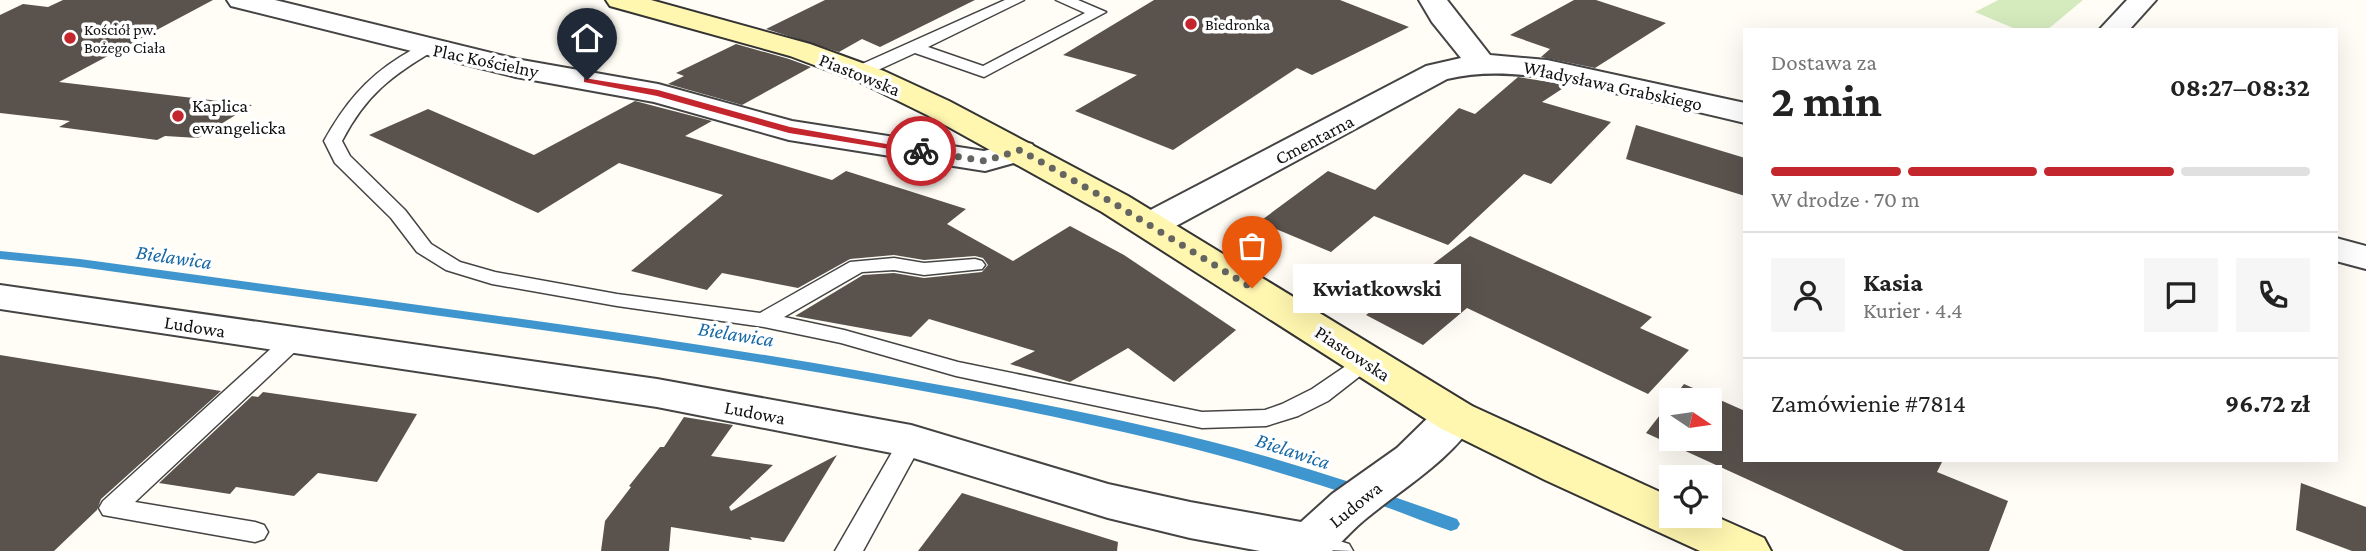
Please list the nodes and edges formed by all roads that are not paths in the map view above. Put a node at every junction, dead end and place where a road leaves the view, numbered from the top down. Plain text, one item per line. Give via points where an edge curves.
1 (242, 0) edge
2 (620, 0) edge
3 (1017, 0) edge
4 (1063, 0) edge
5 (1433, 0) edge
6 (2142, 0) edge
7 (2115, 28) edge
8 (429, 47) junction
9 (914, 47) junction
10 (1481, 63) junction
11 (859, 72) junction
12 (1743, 113) edge
13 (1020, 150) junction
14 (1150, 225) junction
15 (2338, 251) edge
16 (2366, 258) edge
17 (975, 265) dead end
18 (0, 297) edge
19 (764, 320) junction
20 (294, 341) junction
21 (1367, 362) junction
22 (1456, 416) junction
23 (911, 441) junction
24 (255, 532) dead end
25 (1325, 547) edge
26 (849, 551) edge
27 (1746, 551) edge

1 - 8 street, Plac Kościelny
2 - 11 main road, Piastowska via 772,41
3 - 9 lane
4 - 9 lane via 1098,12 984,72
5 - 10 street
6 - 7 street
8 - 13 street, Plac Kościelny via 658,93 789,130 985,161
8 - 19 lane via 361,94 333,141 342,159 398,214 424,248 453,266 492,278
9 - 11 lane
10 - 12 street, Władysława Grabskiego via 1532,66
10 - 14 street, Cmentarna via 1437,72
11 - 13 main road, Piastowska
13 - 14 main road, Piastowska
14 - 21 main road, Piastowska
15 - 16 street
17 - 19 lane via 924,269 894,264 858,266
18 - 20 street, Ludowa
19 - 21 lane via 956,369 1202,420 1266,418 1290,410
20 - 23 street, Ludowa via 657,393
20 - 24 lane via 112,508
21 - 22 main road, Piastowska
22 - 25 street, Ludowa via 1398,471 1349,506
22 - 27 main road, Piastowska
23 - 25 street, Ludowa via 1108,501
23 - 26 lane

